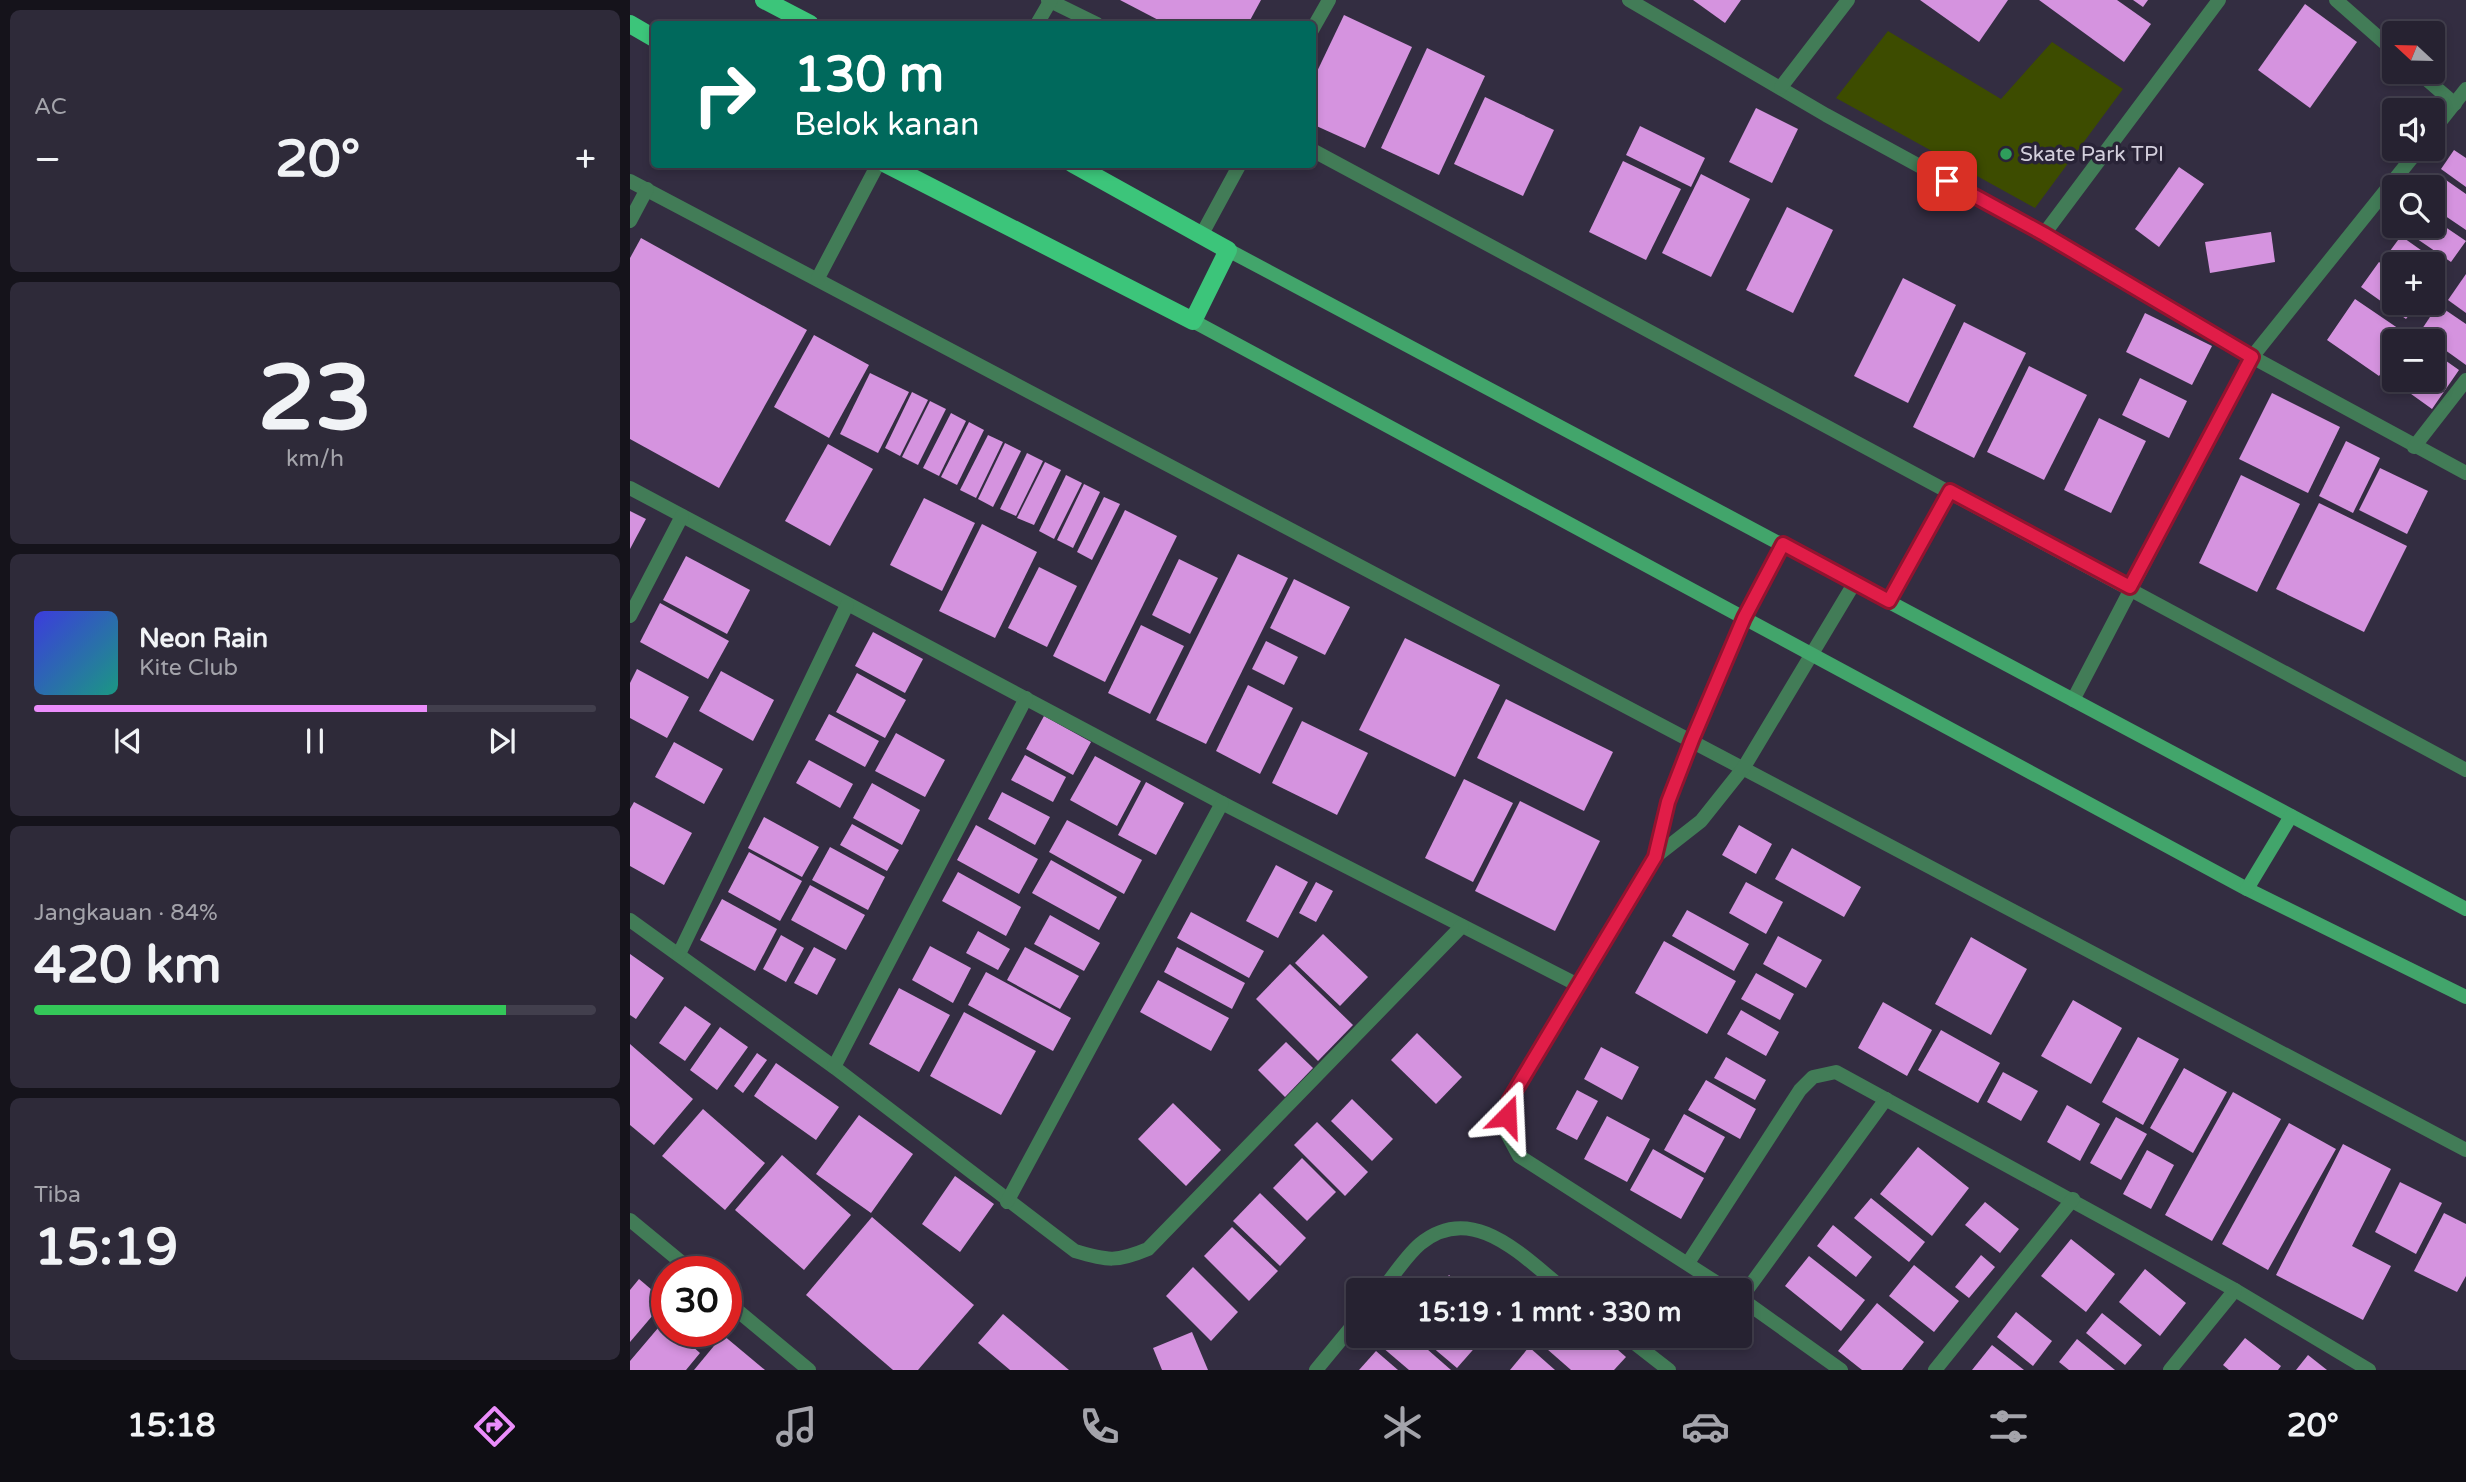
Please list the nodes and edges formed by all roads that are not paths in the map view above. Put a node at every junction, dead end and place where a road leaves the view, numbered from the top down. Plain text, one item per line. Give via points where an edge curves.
1 (764, 0) edge
2 (1050, 0) edge
3 (1329, 0) edge
4 (1629, 0) edge
5 (1848, 0) edge
6 (2219, 0) edge
7 (2336, 0) edge
8 (804, 21) edge
9 (1039, 21) edge
10 (1091, 21) edge
11 (1316, 23) edge
12 (630, 24) edge
13 (651, 35) edge
14 (2382, 40) edge
15 (2432, 84) edge
16 (1781, 87) junction
17 (2466, 89) edge
18 (2455, 104) junction
19 (2445, 116) edge
20 (1316, 152) edge
21 (2409, 161) edge
22 (876, 168) edge
23 (894, 168) edge
24 (1080, 168) edge
25 (1238, 168) edge
26 (630, 183) edge
27 (647, 189) junction
28 (630, 221) edge
29 (1202, 234) junction
30 (2044, 234) junction
31 (1228, 250) junction
32 (818, 278) junction
33 (1193, 321) junction
34 (2252, 357) junction
35 (2466, 380) edge
36 (2414, 447) junction
37 (2466, 473) edge
38 (630, 488) edge
39 (1950, 491) junction
40 (682, 516) junction
41 (1783, 544) junction
42 (1856, 582) junction
43 (2130, 587) junction
44 (1889, 601) junction
45 (847, 604) junction
46 (630, 616) edge
47 (1744, 618) junction
48 (1813, 656) junction
49 (1026, 698) junction
50 (2073, 701) junction
51 (1692, 740) junction
52 (1744, 767) junction
53 (2466, 770) edge
54 (1222, 803) junction
55 (2291, 816) junction
56 (1655, 857) junction
57 (2247, 888) junction
58 (2466, 909) edge
59 (630, 920) edge
60 (1462, 926) junction
61 (679, 954) junction
62 (1578, 985) junction
63 (2466, 998) edge
64 (834, 1067) junction
65 (1886, 1099) junction
66 (2466, 1150) edge
67 (2073, 1199) junction
68 (1007, 1202) junction
69 (630, 1220) edge
70 (673, 1256) edge
71 (1688, 1263) junction
72 (1392, 1278) edge
73 (1549, 1278) edge
74 (1710, 1278) edge
75 (1752, 1282) edge
76 (2235, 1290) junction
77 (1752, 1307) edge
78 (742, 1313) edge
79 (1346, 1334) edge
80 (1641, 1348) edge
81 (809, 1370) edge
82 (1316, 1370) edge
83 (1669, 1370) edge
84 (1841, 1370) edge
85 (1935, 1370) edge
86 (2170, 1370) edge
87 (2369, 1370) edge

1 - 8 main road
2 - 9 street
2 - 10 street
3 - 11 street
4 - 16 street
5 - 16 street
6 - 30 street
7 - 14 street
12 - 13 main road
15 - 18 street
16 - 30 street
17 - 18 street
18 - 19 street
20 - 39 street
21 - 34 street
22 - 32 street
23 - 33 main road
24 - 29 main road
25 - 29 street
26 - 27 street
27 - 28 street
27 - 32 street
29 - 31 main road
30 - 34 street
31 - 33 main road
31 - 41 main road
32 - 51 street
33 - 47 main road
34 - 36 street
34 - 43 street
35 - 36 street
36 - 37 street
38 - 40 street
39 - 43 street
39 - 44 street
40 - 45 street
40 - 46 street
41 - 42 main road
41 - 47 street
42 - 44 main road
42 - 48 street
43 - 50 street
43 - 53 street
44 - 50 main road
45 - 49 street
45 - 61 street
47 - 48 main road
47 - 51 street
48 - 52 street
48 - 57 main road
49 - 54 street
49 - 64 street
50 - 55 main road
51 - 52 street
51 - 56 street via 1668,802
52 - 56 street via 1701,821
52 - 66 street
54 - 60 street
54 - 68 street
55 - 57 main road
55 - 58 main road
56 - 62 street
57 - 63 main road
59 - 61 street
60 - 62 street
60 - 68 street via 1148,1248 1121,1260 1075,1251
61 - 64 street
62 - 71 street via 1509,1101 1505,1130 1519,1156
64 - 68 street
65 - 67 street
65 - 71 street via 1836,1072 1813,1077 1800,1090
65 - 75 street
67 - 76 street
67 - 85 street
69 - 70 street
71 - 74 street
72 - 73 street via 1420,1244 1446,1229 1465,1227 1491,1233
76 - 86 street
76 - 87 street
77 - 84 street
78 - 81 street
79 - 82 street
80 - 83 street

